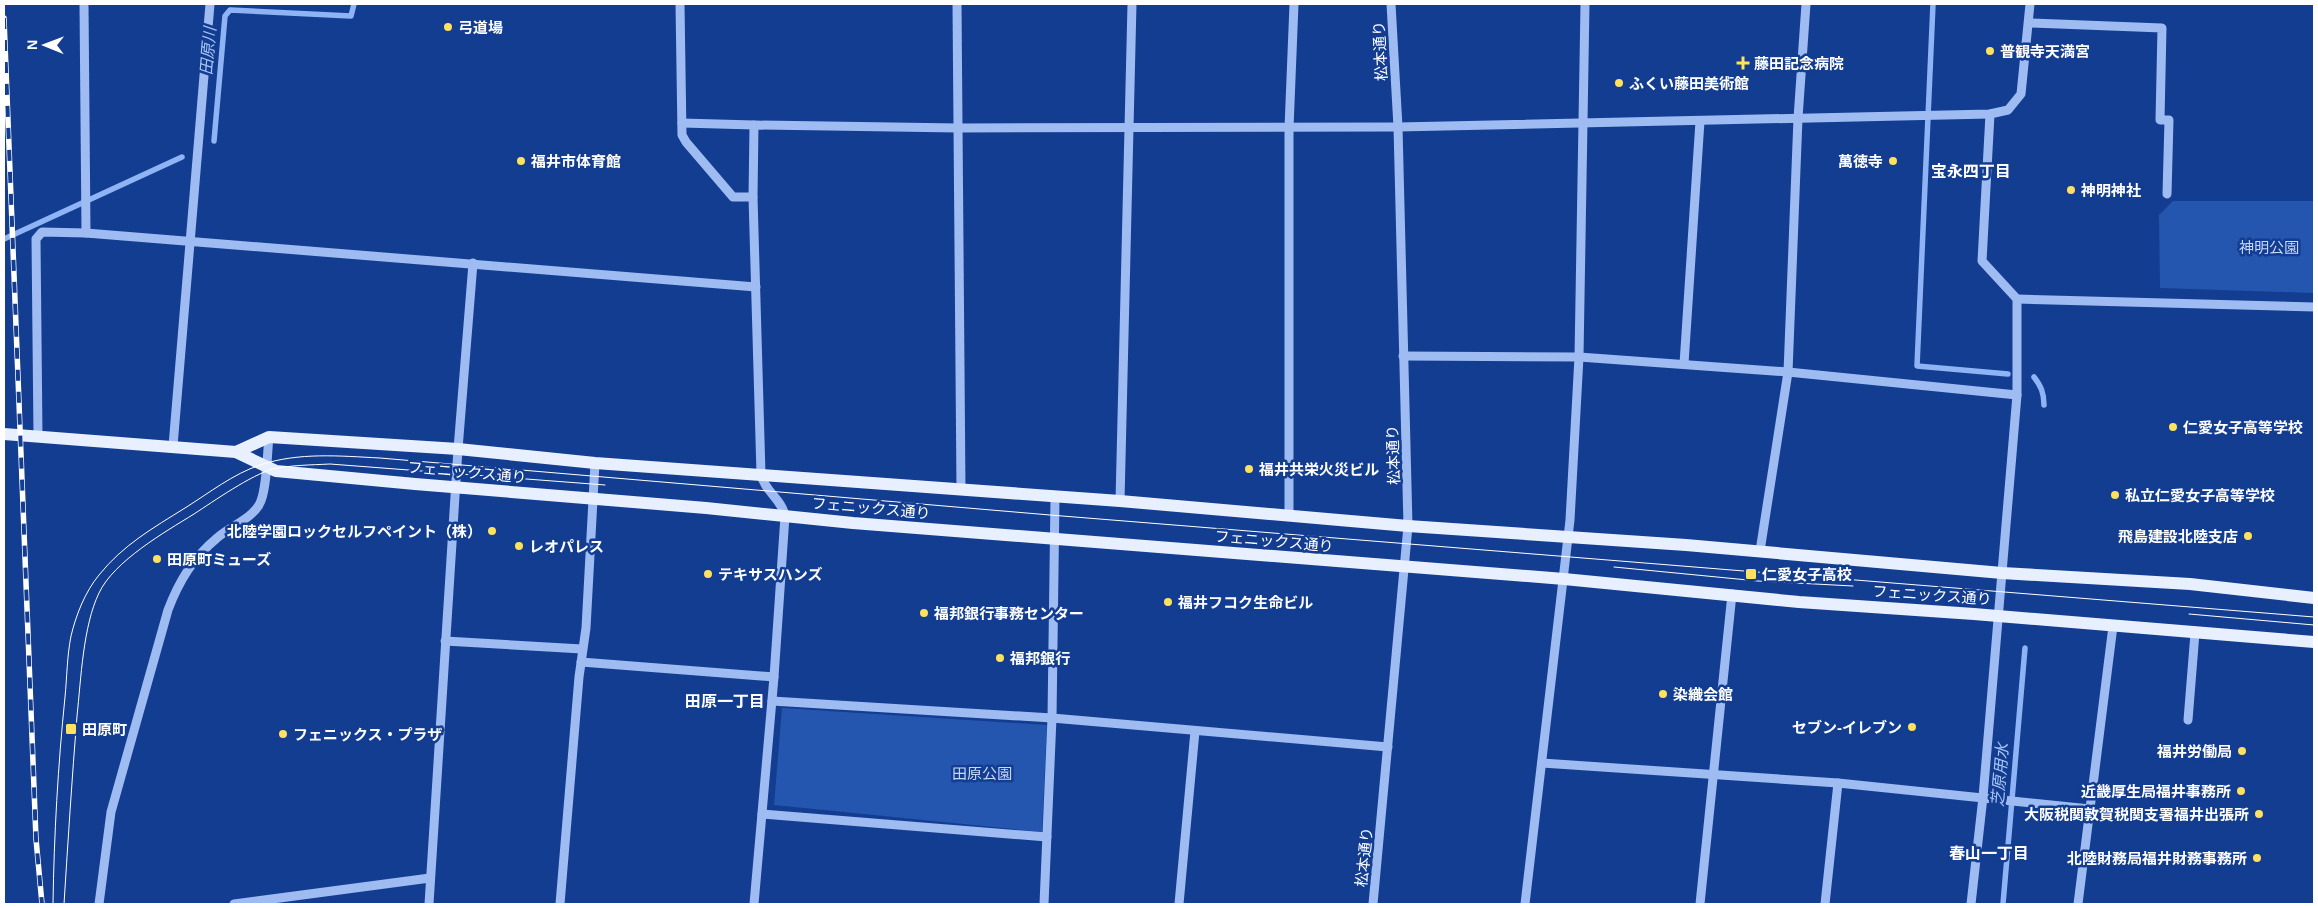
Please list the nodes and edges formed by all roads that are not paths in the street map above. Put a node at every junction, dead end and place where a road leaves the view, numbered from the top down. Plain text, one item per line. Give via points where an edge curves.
1 (84, 4) edge
2 (210, 4) edge
3 (680, 4) edge
4 (957, 4) edge
5 (1132, 4) edge
6 (1294, 4) edge
7 (1391, 4) edge
8 (1585, 4) edge
9 (1806, 4) edge
10 (2030, 4) edge
11 (2030, 23) junction
12 (1990, 114) junction
13 (1798, 118) junction
14 (1700, 120) junction
15 (682, 123) junction
16 (1583, 123) junction
17 (754, 125) junction
18 (1398, 127) junction
19 (958, 128) junction
20 (1129, 128) junction
21 (1289, 128) junction
22 (2167, 194) dead end
23 (753, 197) junction
24 (86, 232) junction
25 (191, 242) junction
26 (473, 264) junction
27 (756, 287) junction
28 (2017, 299) junction
29 (2314, 307) edge
30 (1403, 356) junction
31 (1579, 357) junction
32 (1684, 364) junction
33 (1788, 372) junction
34 (2016, 395) junction
35 (4, 434) edge
36 (38, 436) junction
37 (269, 437) junction
38 (173, 446) junction
39 (458, 449) junction
40 (236, 452) junction
41 (595, 463) junction
42 (265, 467) junction
43 (761, 474) junction
44 (456, 487) junction
45 (962, 490) junction
46 (1056, 497) junction
47 (592, 498) junction
48 (1120, 501) junction
49 (785, 516) junction
50 (1289, 516) junction
51 (1408, 526) junction
52 (1569, 538) junction
53 (1055, 539) junction
54 (1760, 551) junction
55 (1404, 566) junction
56 (2002, 573) junction
57 (1564, 579) junction
58 (1732, 594) junction
59 (2314, 598) edge
60 (1999, 616) junction
61 (2113, 626) junction
62 (2194, 633) junction
63 (445, 641) junction
64 (2314, 642) edge
65 (582, 649) junction
66 (581, 662) junction
67 (774, 677) junction
68 (772, 700) junction
69 (1052, 718) junction
70 (2188, 720) dead end
71 (1195, 731) junction
72 (1388, 747) junction
73 (1542, 763) junction
74 (1715, 774) junction
75 (1838, 783) junction
76 (1983, 797) junction
77 (2090, 809) junction
78 (762, 814) junction
79 (1047, 837) junction
80 (430, 878) junction
81 (99, 904) edge
82 (234, 904) edge
83 (429, 904) edge
84 (560, 904) edge
85 (754, 904) edge
86 (1044, 904) edge
87 (1179, 904) edge
88 (1373, 904) edge
89 (1525, 904) edge
90 (1700, 904) edge
91 (1825, 904) edge
92 (1971, 904) edge
93 (2078, 904) edge

1 - 24 street
2 - 25 street
3 - 15 street
4 - 19 street
5 - 20 street
6 - 21 street
7 - 18 street, 松本通り
8 - 16 street
9 - 13 street
10 - 11 street
11 - 12 street via 2021,94 2008,110
11 - 22 street via 2162,28 2160,120 2169,120
12 - 13 street
12 - 28 street via 1982,261
13 - 14 street
13 - 33 street
14 - 16 street
14 - 32 street
15 - 17 street
15 - 23 street via 683,139 733,196
16 - 18 street
16 - 31 street
17 - 19 street
17 - 23 street
18 - 21 street
18 - 30 street, 松本通り
19 - 20 street
19 - 45 street
20 - 21 street
20 - 48 street
21 - 50 street
23 - 27 street
24 - 25 street
24 - 36 street via 42,232 36,239
25 - 26 street
25 - 38 street
26 - 27 street
26 - 39 street
27 - 43 street
28 - 29 street
28 - 34 street
30 - 31 street
30 - 51 street, 松本通り
31 - 32 street
31 - 52 street
32 - 33 street
33 - 34 street
33 - 54 street
34 - 56 street
35 - 36 main road, フェニックス通り
36 - 38 main road, フェニックス通り
37 - 39 main road, フェニックス通り
37 - 40 main road, フェニックス通り
37 - 42 street
38 - 40 main road, フェニックス通り
39 - 41 main road, フェニックス通り
39 - 44 street
40 - 42 main road, フェニックス通り
41 - 43 main road, フェニックス通り
41 - 47 street
42 - 44 main road, フェニックス通り via 276,471
42 - 81 street via 265,488 259,506 195,559 178,584 168,610 111,812
43 - 45 main road, フェニックス通り
43 - 49 street
44 - 47 main road, フェニックス通り
44 - 63 street
45 - 46 main road, フェニックス通り
46 - 48 main road, フェニックス通り
46 - 53 street
47 - 49 main road, フェニックス通り
47 - 65 street via 586,628
48 - 50 main road, フェニックス通り
49 - 53 main road, フェニックス通り
49 - 67 street
50 - 51 main road, フェニックス通り
51 - 52 main road, フェニックス通り
51 - 55 street, 松本通り
52 - 54 main road, フェニックス通り
52 - 57 street
53 - 55 main road, フェニックス通り
53 - 69 street
54 - 56 main road, フェニックス通り
55 - 57 main road, フェニックス通り
55 - 72 street, 松本通り
56 - 59 main road, フェニックス通り via 2190,584
56 - 60 street
57 - 58 main road, フェニックス通り
57 - 73 street
58 - 60 main road, フェニックス通り
58 - 74 street
60 - 61 main road, フェニックス通り
60 - 76 street
61 - 62 main road, フェニックス通り
61 - 77 street
62 - 64 main road, フェニックス通り
62 - 70 street
63 - 65 street
63 - 80 street
65 - 66 street
66 - 67 street
66 - 84 street
67 - 68 street
68 - 69 street
68 - 78 street
69 - 71 street
69 - 79 street
71 - 72 street
71 - 87 street
72 - 88 street, 松本通り
73 - 74 street
73 - 89 street
74 - 75 street
74 - 90 street
75 - 76 street
75 - 91 street
76 - 77 street
76 - 92 street
77 - 93 street
78 - 79 street
78 - 85 street
79 - 86 street
80 - 82 street
80 - 83 street

